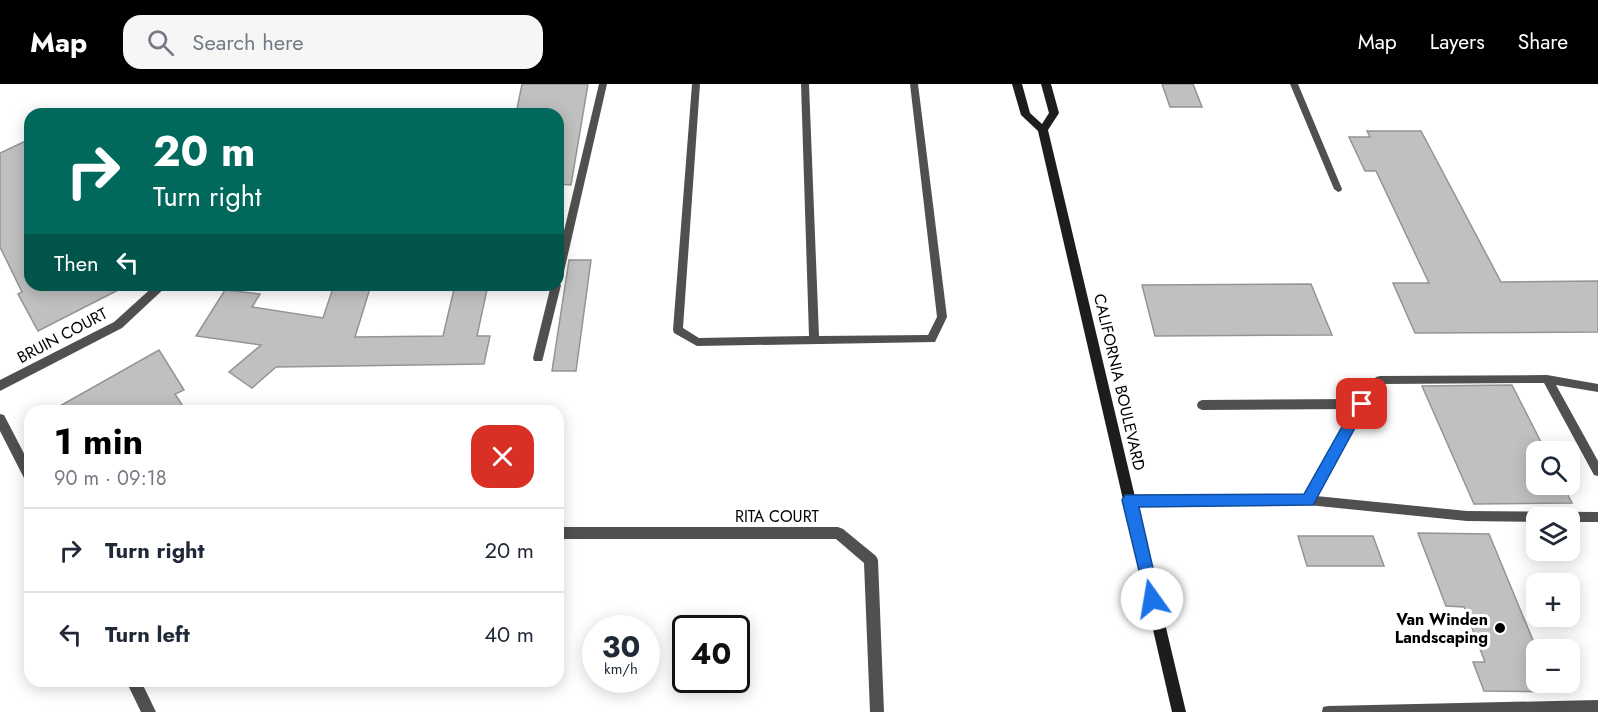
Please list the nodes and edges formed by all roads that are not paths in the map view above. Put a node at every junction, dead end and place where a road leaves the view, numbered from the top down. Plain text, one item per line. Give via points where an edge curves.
1 (603, 84) edge
2 (696, 84) edge
3 (806, 84) edge
4 (914, 84) edge
5 (1017, 84) edge
6 (1047, 84) edge
7 (1294, 84) edge
8 (1043, 130) junction
9 (1338, 189) dead end
10 (564, 250) edge
11 (155, 291) edge
12 (555, 291) edge
13 (814, 341) junction
14 (538, 358) dead end
15 (1547, 379) junction
16 (0, 386) edge
17 (1598, 388) edge
18 (1362, 404) junction
19 (1202, 405) dead end
20 (0, 419) edge
21 (24, 466) edge
22 (1598, 471) edge
23 (1130, 500) junction
24 (1308, 500) junction
25 (1598, 517) edge
26 (564, 533) edge
27 (136, 687) edge
28 (1598, 705) edge
29 (149, 712) edge
30 (877, 712) edge
31 (1179, 712) edge
32 (1328, 712) edge

1 - 10 lane
2 - 13 lane via 678,330 698,342
3 - 13 lane
4 - 13 lane via 942,317 931,339
5 - 8 street, CALIFORNIA BOULEVARD via 1026,115
6 - 8 street via 1054,113
7 - 9 lane
8 - 23 street, CALIFORNIA BOULEVARD
11 - 16 street, BRUIN COURT via 118,325
12 - 14 lane
15 - 17 lane
15 - 18 lane via 1380,381
15 - 22 lane
18 - 19 lane
18 - 24 lane
20 - 21 street
23 - 24 lane
23 - 31 street, CALIFORNIA BOULEVARD
24 - 25 lane via 1467,516
26 - 30 street, RITA COURT via 838,533 871,560
27 - 29 street
28 - 32 lane

